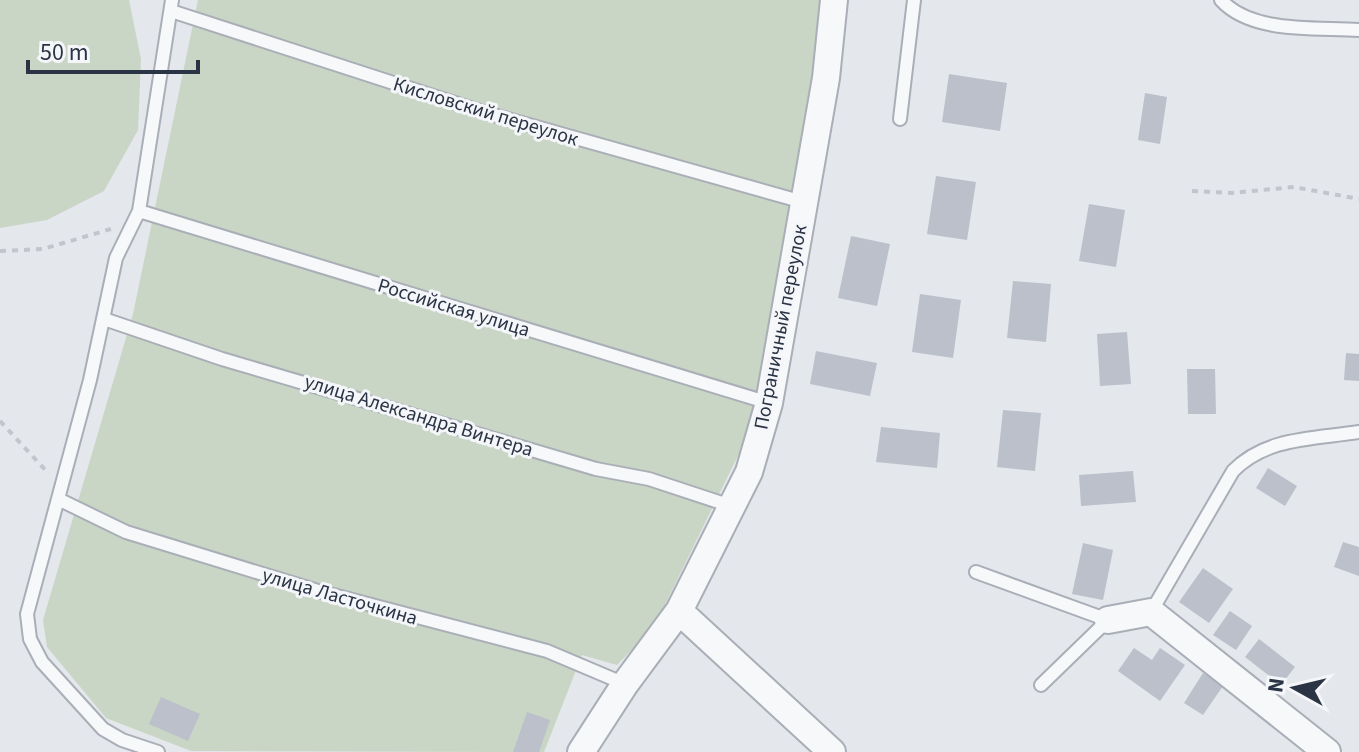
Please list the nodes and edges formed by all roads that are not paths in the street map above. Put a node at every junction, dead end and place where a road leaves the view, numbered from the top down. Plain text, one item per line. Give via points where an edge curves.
1 (834, 0) edge
2 (914, 0) edge
3 (1221, 0) edge
4 (172, 6) edge
5 (1359, 30) edge
6 (900, 119) dead end
7 (803, 202) junction
8 (136, 216) junction
9 (104, 319) junction
10 (769, 403) junction
11 (1359, 432) edge
12 (59, 493) junction
13 (734, 507) junction
14 (976, 572) dead end
15 (679, 611) junction
16 (1151, 612) junction
17 (1108, 620) junction
18 (625, 684) junction
19 (1041, 685) dead end
20 (158, 752) edge
21 (581, 752) edge
22 (832, 752) edge
23 (1327, 752) edge

1 - 7 street, Пограничный переулок
2 - 6 lane
3 - 5 lane via 1251,20
4 - 7 lane, Кисловский переулок via 483,112
4 - 8 lane
7 - 10 street, Пограничный переулок
8 - 9 lane via 116,258
8 - 10 lane, Российская улица
9 - 12 lane
9 - 13 lane, улица Александра Винтера via 222,359
10 - 13 street, Пограничный переулок
11 - 16 lane via 1264,447 1247,456 1233,471
12 - 18 lane, улица Ласточкина via 126,532 318,591 547,651
12 - 20 lane via 32,586 30,639 42,662 103,729
13 - 15 street, Пограничный переулок
14 - 17 lane
15 - 18 street, Пограничный переулок
15 - 22 street
16 - 17 street
16 - 23 street
17 - 19 lane
18 - 21 street, Пограничный переулок

